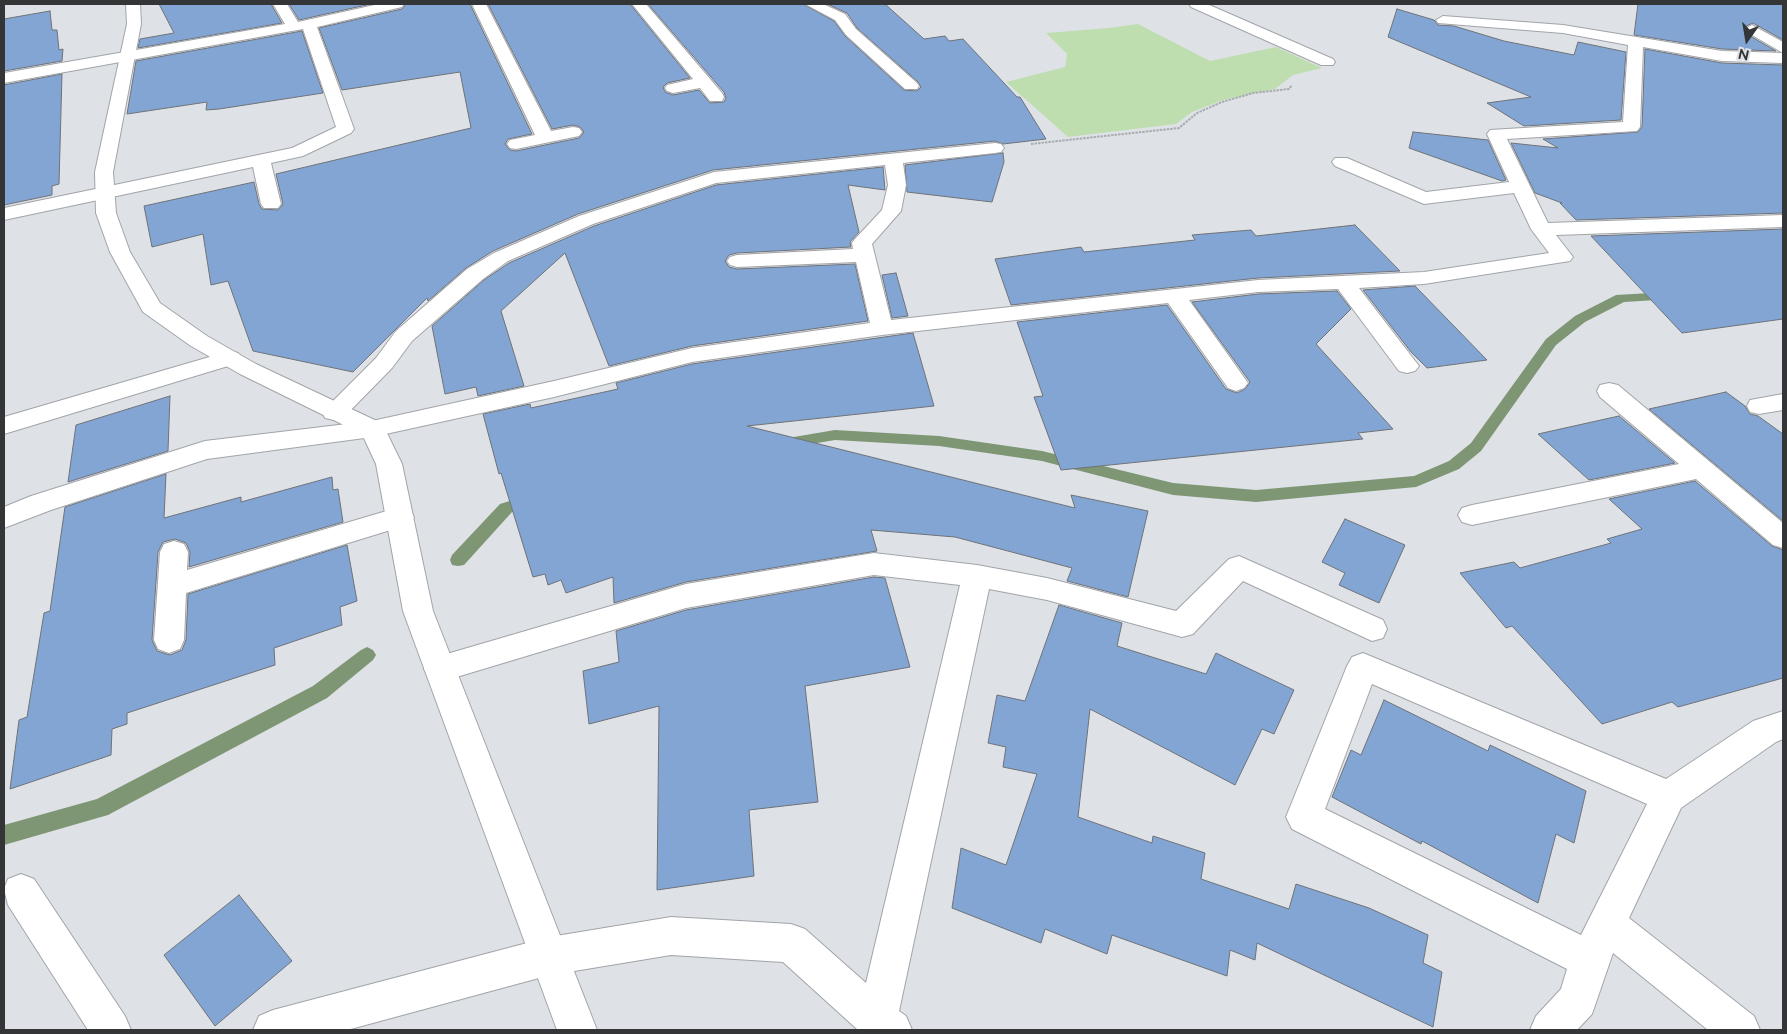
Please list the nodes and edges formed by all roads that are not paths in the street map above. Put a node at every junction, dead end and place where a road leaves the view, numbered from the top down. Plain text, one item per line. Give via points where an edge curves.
1 (133, 4) edge
2 (280, 4) edge
3 (397, 4) edge
4 (479, 4) edge
5 (639, 4) edge
6 (812, 4) edge
7 (1196, 4) edge
8 (1443, 20) dead end
9 (301, 25) junction
10 (1752, 29) dead end
11 (1636, 42) junction
12 (1783, 48) edge
13 (126, 58) junction
14 (1783, 58) edge
15 (1327, 62) dead end
16 (4, 78) edge
17 (704, 82) junction
18 (911, 86) dead end
19 (673, 88) dead end
20 (716, 97) dead end
21 (573, 132) dead end
22 (545, 136) junction
23 (516, 144) dead end
24 (995, 148) road end
25 (261, 160) junction
26 (893, 160) junction
27 (1341, 162) dead end
28 (1522, 186) junction
29 (105, 193) junction
30 (271, 204) dead end
31 (4, 214) edge
32 (1783, 222) edge
33 (1541, 229) junction
34 (865, 256) junction
35 (737, 261) dead end
36 (1344, 282) junction
37 (1174, 295) junction
38 (882, 328) junction
39 (230, 358) junction
40 (1407, 366) dead end
41 (1236, 383) dead end
42 (1609, 391) dead end
43 (1783, 402) edge
44 (1759, 406) dead end
45 (334, 412) junction
46 (4, 426) edge
47 (372, 429) junction
48 (1702, 469) junction
49 (1472, 516) dead end
50 (400, 517) junction
51 (4, 518) edge
52 (1783, 538) edge
53 (174, 552) dead end
54 (977, 576) junction
55 (172, 586) junction
56 (1372, 629) dead end
57 (169, 640) dead end
58 (440, 669) junction
59 (1783, 725) edge
60 (1669, 797) junction
61 (21, 892) dead end
62 (1607, 924) junction
63 (550, 956) junction
64 (1589, 960) junction
65 (884, 1025) edge
66 (111, 1030) edge
67 (273, 1030) edge
68 (577, 1030) edge
69 (1550, 1030) edge
70 (1740, 1030) edge

1 - 13 street via 134,24
2 - 9 street
3 - 9 street
4 - 22 street
5 - 17 street
6 - 18 street via 840,17 851,32
7 - 15 street
8 - 11 street via 1563,29
9 - 13 street
9 - 25 street via 345,129 297,152
10 - 12 street
11 - 14 street via 1722,56
11 - 28 street via 1631,128 1496,134
13 - 16 street
13 - 29 street via 104,172
17 - 19 street
17 - 20 street
21 - 22 street
22 - 23 street
24 - 26 street
25 - 29 street
25 - 30 street
26 - 34 street via 897,185 891,211 862,243
26 - 45 street via 714,178 538,240 475,274 404,336 384,364
27 - 28 street via 1424,198
28 - 33 street
29 - 31 street
29 - 39 street via 106,213 120,252 150,307
32 - 33 street
33 - 36 street via 1563,257 1424,278
34 - 35 street
34 - 38 street
36 - 37 street via 1258,286
36 - 40 street
37 - 38 street
37 - 41 street
38 - 47 street via 692,355
39 - 45 street
39 - 46 street
42 - 48 street
43 - 44 street
45 - 47 street
47 - 50 street via 389,464
47 - 51 street via 204,450
48 - 49 street
48 - 52 street
50 - 55 street
50 - 58 street via 418,611
53 - 55 street
54 - 56 street via 1047,589 1182,625 1240,567
54 - 58 street via 874,564 686,596
54 - 65 street
55 - 57 street
58 - 63 street
59 - 60 street via 1765,731
60 - 62 street
60 - 64 street via 1363,666 1304,817
61 - 66 street
62 - 64 street
62 - 70 street
63 - 65 street via 671,936 791,942
63 - 67 street
63 - 68 street
64 - 69 street via 1578,1000

